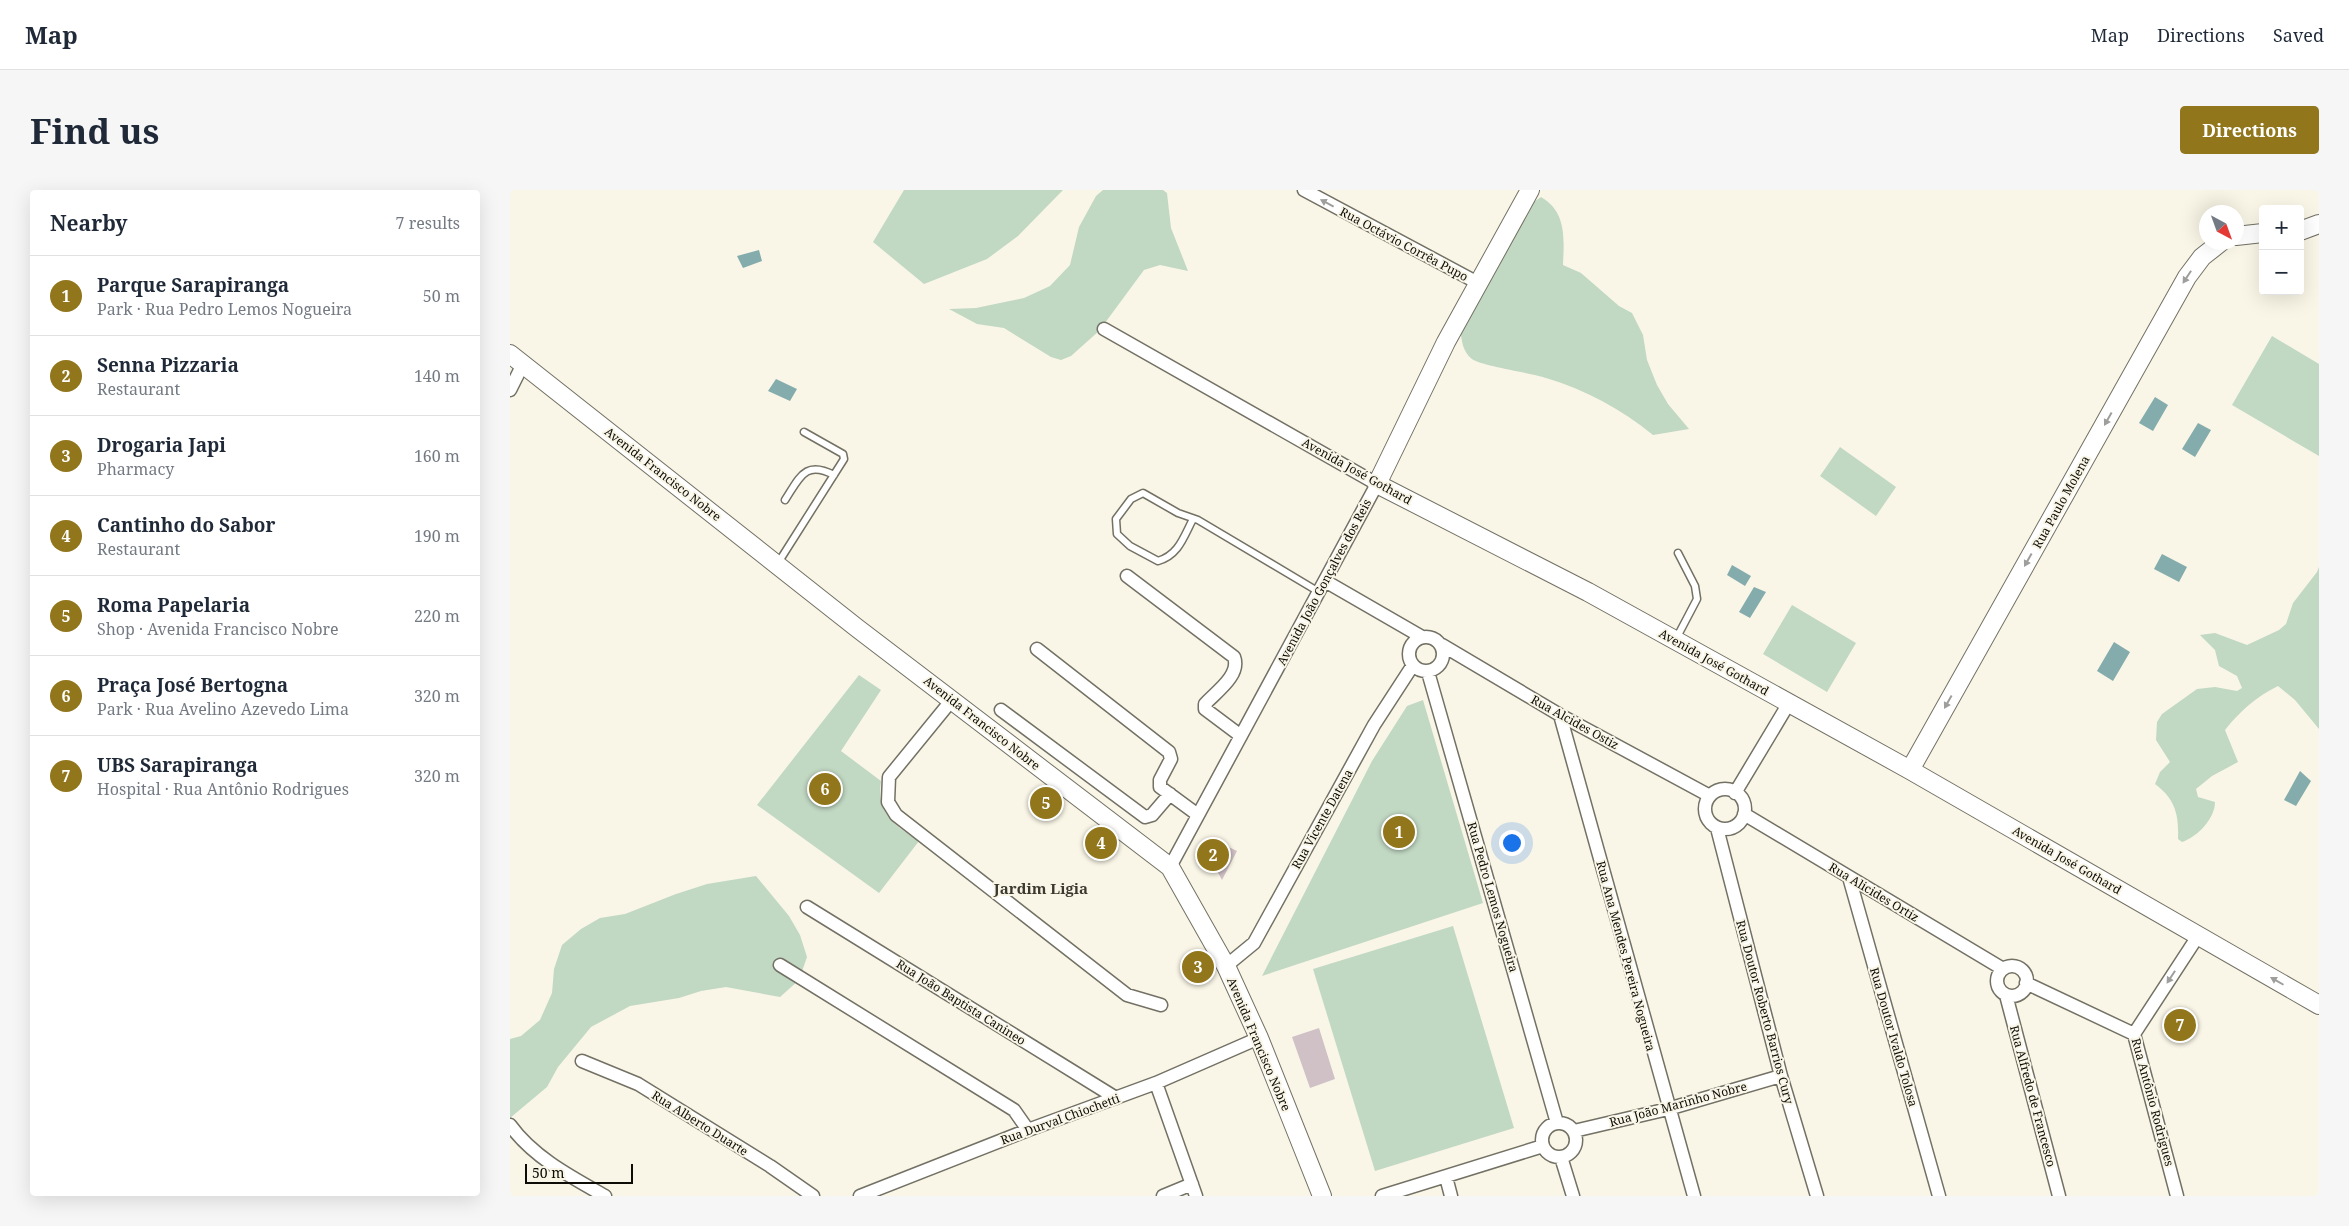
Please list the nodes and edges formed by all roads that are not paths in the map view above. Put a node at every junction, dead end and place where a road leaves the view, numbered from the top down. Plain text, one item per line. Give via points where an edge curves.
1 (1304, 190) edge
2 (1530, 190) edge
3 (2319, 224) edge
4 (2304, 229) edge
5 (2259, 233) edge
6 (2244, 235) edge
7 (2211, 250) edge
8 (1478, 283) junction
9 (1104, 329) dead end
10 (516, 359) edge
11 (510, 390) edge
12 (804, 432) dead end
13 (834, 475) junction
14 (1377, 484) junction
15 (786, 500) dead end
16 (1193, 519) junction
17 (1678, 552) dead end
18 (777, 564) junction
19 (1127, 576) dead end
20 (1322, 586) junction
21 (1422, 637) junction
22 (1676, 640) junction
23 (1442, 645) junction
24 (1037, 649) dead end
25 (1413, 665) junction
26 (1428, 672) junction
27 (951, 701) junction
28 (1789, 703) junction
29 (1001, 710) dead end
30 (1560, 714) junction
31 (1241, 736) junction
32 (1910, 770) junction
33 (1735, 793) junction
34 (1170, 794) junction
35 (1710, 796) junction
36 (1744, 814) junction
37 (1198, 815) junction
38 (1717, 828) junction
39 (1170, 867) junction
40 (1849, 877) junction
41 (807, 907) dead end
42 (2198, 936) junction
43 (780, 965) dead end
44 (1226, 966) junction
45 (2003, 969) junction
46 (2026, 983) junction
47 (2006, 995) junction
48 (1161, 1005) dead end
49 (2319, 1005) edge
50 (2134, 1034) junction
51 (1259, 1038) junction
52 (582, 1061) dead end
53 (1781, 1076) junction
54 (1156, 1083) junction
55 (1116, 1098) junction
56 (1668, 1109) junction
57 (1557, 1122) junction
58 (510, 1125) edge
59 (1028, 1130) junction
60 (1574, 1131) junction
61 (1543, 1146) junction
62 (1561, 1157) junction
63 (1446, 1177) junction
64 (1194, 1190) edge
65 (605, 1196) edge
66 (813, 1196) edge
67 (860, 1196) edge
68 (1163, 1196) edge
69 (1322, 1196) edge
70 (1382, 1196) edge
71 (1451, 1196) edge
72 (1573, 1196) edge
73 (1694, 1196) edge
74 (1816, 1196) edge
75 (1939, 1196) edge
76 (2060, 1196) edge
77 (2178, 1196) edge

8 -> 1 street, Rua Octávio Corrêa Pupo
2 - 8 street, Avenida João Gonçalves dos Reis
3 - 4 street
5 - 6 street
7 -> 32 street, Rua Paulo Molena via 2186,277
8 - 14 street, Avenida João Gonçalves dos Reis
9 - 14 street, Avenida José Gothard
10 - 11 street
10 - 18 street, Avenida Francisco Nobre
12 - 13 lane via 843,454 844,459
13 - 15 lane via 818,468 812,469 803,475
13 - 18 lane
14 - 20 street, Avenida João Gonçalves dos Reis
14 - 22 street, Avenida José Gothard
16 - 16 lane via 1143,493 1131,498 1116,519 1118,534 1130,546 1158,561 1177,551
16 - 20 lane
17 - 22 lane via 1695,586 1697,599
18 - 27 street, Avenida Francisco Nobre
19 - 31 street via 1234,658 1237,664 1235,672 1205,704 1205,709
20 - 21 street
20 - 31 street, Avenida João Gonçalves dos Reis
21 - 23 street via 1433,638
21 - 25 street via 1410,648
22 - 28 street, Avenida José Gothard
23 - 26 street via 1442,662
23 - 30 street, Rua Alcides Ostiz
24 - 34 street via 1169,752 1171,759 1160,780 1160,787
25 - 26 street
25 - 44 street, Rua Vicente Datena via 1374,725 1254,943
26 - 57 street, Rua Pedro Lemos Nogueira
27 - 39 street, Avenida Francisco Nobre
27 - 48 street via 888,777 888,802 896,815 1127,994
28 - 32 street, Avenida José Gothard
28 - 33 street
29 - 34 street via 1145,817 1152,815
30 - 35 street, Rua Alcides Ostiz
30 - 56 street, Rua Ana Mendes Pereira Nogueira
31 - 37 street, Avenida João Gonçalves dos Reis
32 - 42 street, Avenida José Gothard
33 - 35 street via 1722,790
33 - 36 street via 1743,802
34 - 37 street
35 - 38 street via 1705,814
36 - 38 street via 1737,825
36 - 40 street, Rua Alicides Ortiz
37 - 39 street, Avenida João Gonçalves dos Reis
38 - 53 street, Rua Doutor Roberto Barrios Cury
39 - 44 street, Avenida Francisco Nobre
40 - 45 street, Rua Alicides Ortiz
40 - 75 street, Rua Doutor Ivaldo Tolosa
41 - 55 street, Rua João Baptista Canineo
49 -> 42 street, Avenida José Gothard
42 -> 50 street, Rua Antônio Rodrigues
43 - 59 street via 1014,1110
44 - 51 street, Avenida Francisco Nobre
45 - 46 street via 2012,966 2021,970
45 - 47 street via 1997,981
46 - 47 street via 2020,993
46 - 50 street
47 - 76 street, Rua Alfredo de Francesco
50 - 77 street, Rua Antônio Rodrigues
51 - 54 street, Rua Durval Chiochetti
51 - 69 street, Avenida Francisco Nobre
52 - 66 street, Rua Alberto Duarte via 646,1089
53 - 56 street, Rua João Marinho Nobre
53 - 74 street, Rua Doutor Roberto Barrios Cury
54 - 55 street, Rua Durval Chiochetti
54 - 64 street
55 - 59 street, Rua Durval Chiochetti
56 - 60 street, Rua João Marinho Nobre
56 - 73 street, Rua Ana Mendes Pereira Nogueira
57 - 60 street via 1566,1123
57 - 61 street via 1545,1130
58 - 65 street via 544,1159
59 - 67 street, Rua Durval Chiochetti
60 - 62 street via 1577,1136 1575,1148
61 - 62 street via 1550,1155
61 - 63 street
62 - 72 street
63 - 70 street
63 - 71 street
64 - 68 street

